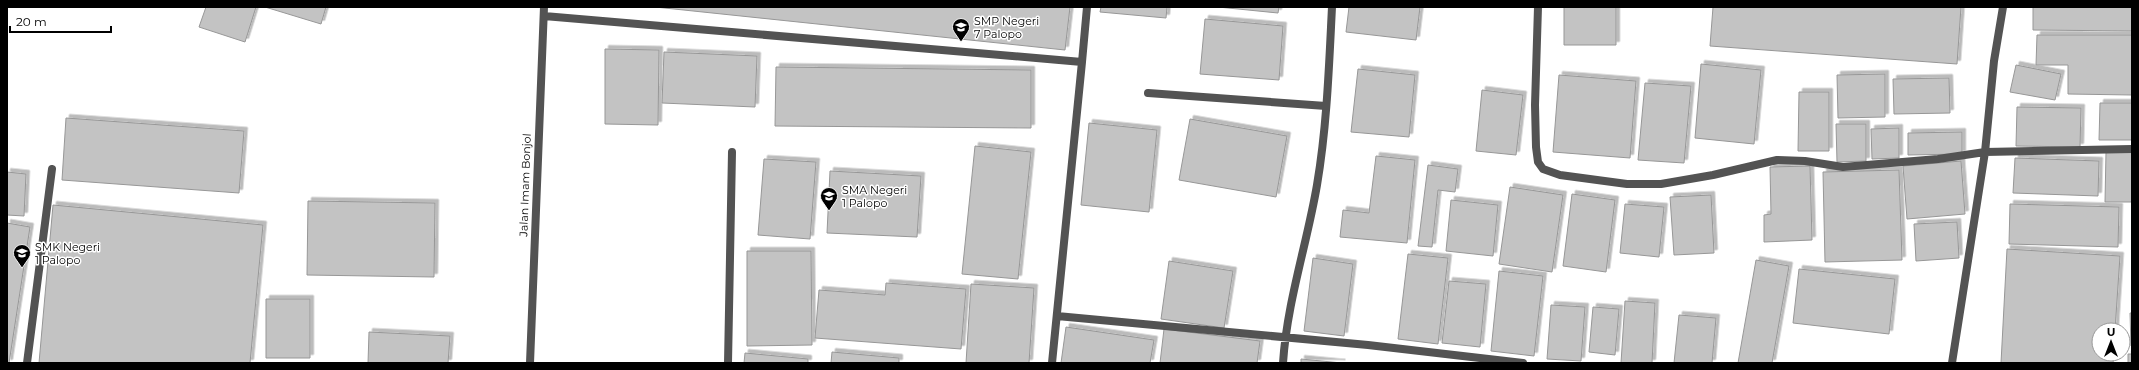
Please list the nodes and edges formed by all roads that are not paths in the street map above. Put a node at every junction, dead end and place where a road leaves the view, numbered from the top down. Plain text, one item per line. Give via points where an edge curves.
1 (1087, 7) edge
2 (1332, 7) edge
3 (1538, 7) edge
4 (2003, 7) edge
5 (544, 11) edge
6 (1082, 62) junction
7 (1148, 93) dead end
8 (1326, 106) junction
9 (2132, 149) edge
10 (732, 152) dead end
11 (1985, 152) junction
12 (52, 169) dead end
13 (1057, 316) junction
14 (1285, 337) junction
15 (27, 363) edge
16 (530, 363) edge
17 (728, 363) edge
18 (1052, 363) edge
19 (1283, 363) edge
20 (1523, 363) edge
21 (1952, 363) edge

1 - 6 street
2 - 8 street
3 - 11 street via 1536,147 1538,162 1544,169 1560,175 1627,184 1661,184 1777,160 1843,167 1938,159
4 - 11 street via 1994,61
5 - 6 street
5 - 16 street, Jalan Imam Bonjol
6 - 13 street
7 - 8 street
8 - 14 street via 1317,185
9 - 11 street
10 - 17 street
11 - 21 street
12 - 15 street
13 - 14 street
13 - 18 street
14 - 19 street
14 - 20 street

